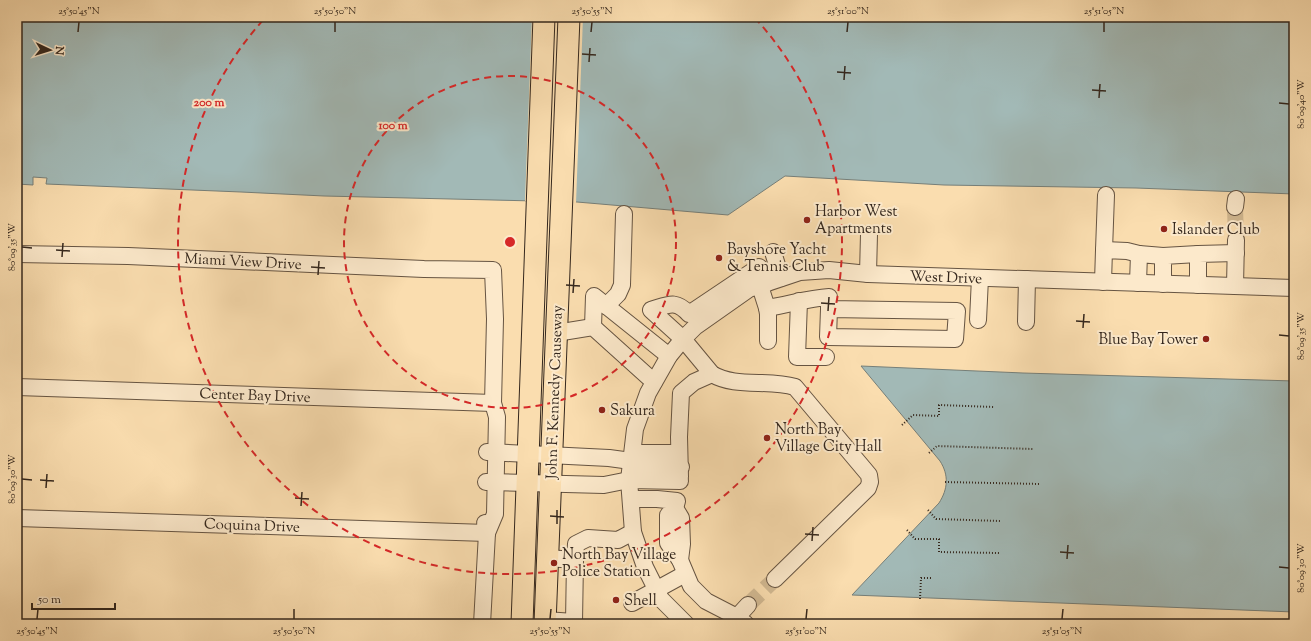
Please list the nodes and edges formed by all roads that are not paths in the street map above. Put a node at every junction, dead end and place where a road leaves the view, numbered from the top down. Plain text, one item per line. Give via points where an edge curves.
1 (544, 17) edge
2 (569, 17) edge
3 (1106, 196) dead end
4 (624, 214) dead end
5 (869, 234) dead end
6 (1104, 250) junction
7 (773, 252) dead end
8 (17, 254) edge
9 (1139, 254) junction
10 (1198, 254) junction
11 (1163, 256) junction
12 (829, 270) junction
13 (868, 274) junction
14 (980, 278) junction
15 (1027, 279) junction
16 (770, 282) junction
17 (1103, 282) junction
18 (1138, 283) junction
19 (1163, 284) junction
20 (1198, 285) junction
21 (1234, 286) junction
22 (1294, 288) edge
23 (799, 301) junction
24 (829, 303) junction
25 (606, 306) junction
26 (767, 308) junction
27 (978, 320) dead end
28 (1026, 322) dead end
29 (593, 327) junction
30 (556, 333) junction
31 (683, 339) junction
32 (768, 341) dead end
33 (669, 356) junction
34 (826, 357) dead end
35 (712, 374) junction
36 (17, 387) edge
37 (651, 387) junction
38 (493, 403) junction
39 (492, 452) junction
40 (528, 454) junction
41 (552, 455) junction
42 (631, 461) junction
43 (680, 467) junction
44 (629, 480) junction
45 (491, 482) junction
46 (527, 483) junction
47 (550, 484) junction
48 (631, 499) junction
49 (676, 504) junction
50 (17, 518) edge
51 (633, 532) junction
52 (487, 533) junction
53 (547, 558) junction
54 (575, 560) junction
55 (682, 567) junction
56 (775, 579) tunnel mouth
57 (656, 590) junction
58 (632, 603) dead end
59 (748, 605) tunnel mouth
60 (742, 620) edge
61 (545, 622) edge
62 (574, 623) edge
63 (482, 624) edge
64 (522, 624) edge
65 (686, 624) edge

1 - 40 main road, John F. Kennedy Causeway
2 - 30 main road, John F. Kennedy Causeway
3 - 6 street
4 - 25 street via 622,284 618,294
5 - 13 street
6 - 9 street
6 - 17 street
7 - 16 street
8 - 38 street, Miami View Drive via 128,256 424,270 493,270
9 - 11 street
9 - 18 street
10 - 11 street
10 - 20 street
10 - 21 street via 1236,246
11 - 19 street
12 - 13 street, West Drive
12 - 16 street, West Drive via 800,272
12 - 24 street
13 - 14 street, West Drive
14 - 15 street, West Drive
14 - 27 street
15 - 17 street, West Drive
15 - 28 street
16 - 26 street
16 - 31 street, West Drive via 749,289 695,326
16 - 31 street via 759,267 689,314 682,307 671,303 651,310
17 - 18 street, West Drive
18 - 19 street, West Drive
19 - 20 street, West Drive
20 - 21 street, West Drive
21 - 22 street, West Drive
23 - 24 street via 817,298
23 - 26 street
23 - 34 street via 797,357
24 - 24 street via 956,311 955,339 828,337
25 - 29 street via 594,296
25 - 33 street
26 - 32 street
29 - 30 street
29 - 37 street
30 - 41 main road, John F. Kennedy Causeway
31 - 33 street, West Drive
31 - 35 street
33 - 37 street, West Drive
35 - 43 street via 694,382 681,393
35 - 56 street via 727,381 795,387 869,475 868,488
36 - 38 street, Center Bay Drive
37 - 42 street, West Drive via 635,429
38 - 39 street via 488,416
39 - 40 street
39 - 45 street
40 - 41 street
40 - 46 main road, John F. Kennedy Causeway
41 - 42 street
41 - 47 main road, John F. Kennedy Causeway
42 - 43 street via 641,453
42 - 44 street, West Drive
43 - 44 street
43 - 49 street
44 - 47 street via 604,485
44 - 48 street, West Drive
45 - 46 street
45 - 52 street via 485,521
46 - 47 street
46 - 64 main road, John F. Kennedy Causeway
47 - 53 main road, John F. Kennedy Causeway
48 - 49 street via 657,499
48 - 51 street, West Drive
49 - 55 street via 668,515 668,543
50 - 52 street, Coquina Drive
51 - 54 street via 618,540 588,538 576,544
51 - 57 street, West Drive
52 - 63 street
53 - 54 street
53 - 61 main road, John F. Kennedy Causeway
54 - 62 street
55 - 57 street
55 - 60 street via 690,586 706,601
57 - 58 street
57 - 65 street, West Drive via 661,599
59 - 60 street
61 - 62 street

